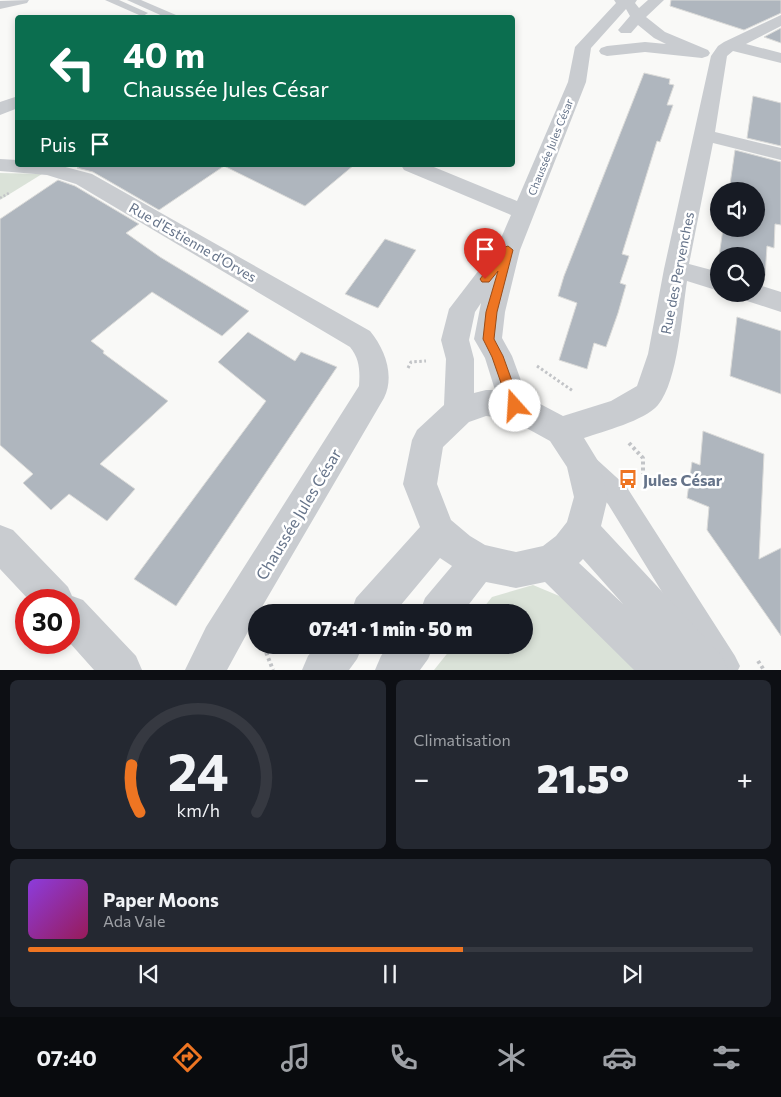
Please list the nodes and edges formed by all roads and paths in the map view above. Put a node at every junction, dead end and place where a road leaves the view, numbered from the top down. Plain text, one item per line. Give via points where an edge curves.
1 (22, 0) edge
2 (110, 0) edge
3 (132, 0) edge
4 (657, 0) edge
5 (604, 1) edge
6 (0, 5) edge
7 (621, 5) edge
8 (147, 15) edge
9 (170, 15) edge
10 (637, 16) junction
11 (781, 20) edge
12 (621, 35) junction
13 (607, 51) junction
14 (717, 51) junction
15 (781, 58) edge
16 (576, 82) junction
17 (15, 102) edge
18 (0, 109) edge
19 (706, 136) junction
20 (781, 154) edge
21 (0, 165) edge
22 (15, 167) edge
23 (19, 167) edge
24 (416, 167) edge
25 (524, 212) junction
26 (508, 250) junction
27 (676, 269) junction
28 (710, 279) edge
29 (765, 297) edge
30 (781, 302) edge
31 (371, 354) joint
32 (498, 356) junction
33 (460, 359) junction
34 (406, 370) dead end
35 (515, 406) junction
36 (459, 411) junction
37 (603, 417) junction
38 (561, 431) junction
39 (582, 461) junction
40 (643, 477) dead end
41 (582, 531) junction
42 (439, 532) junction
43 (0, 543) edge
44 (479, 562) junction
45 (551, 562) junction
46 (44, 589) edge
47 (377, 604) edge
48 (446, 604) edge
49 (80, 626) edge
50 (267, 654) edge
51 (335, 654) edge
52 (407, 654) edge
53 (753, 654) dead end
54 (122, 670) edge
55 (205, 670) edge
56 (273, 670) edge
57 (322, 670) edge
58 (394, 670) edge
59 (664, 670) edge
60 (708, 670) edge
61 (727, 670) edge
62 (764, 670) edge

1 - 6 street
2 - 8 lane
3 - 9 lane
4 - 10 street, Chaussée Jules César
5 - 7 street
7 - 10 street
7 - 12 street
7 - 16 street, Chaussée Jules César via 583,47
10 - 12 street, Chaussée Jules César
10 - 14 street via 656,34
11 - 14 street
12 - 13 street, Chaussée Jules César
13 - 14 street via 645,47
13 - 16 street, Chaussée Jules César
14 - 15 street
14 - 19 street, Rue des Pervenches
16 - 25 street, Chaussée Jules César
17 - 18 street
19 - 20 street
19 - 27 street, Rue des Pervenches
21 - 22 street, Rue d'Estienne d'Orves
23 - 31 street, Rue d'Estienne d'Orves via 84,179 360,339
24 - 25 street, Chaussée Jules César
25 - 26 street, Chaussée Jules César
26 - 32 street, Chaussée Jules César via 488,339
26 - 33 street, Chaussée Jules César via 462,309 455,340
27 - 28 street
27 - 37 street, Rue des Pervenches via 658,374 648,394 633,405
29 - 30 street
31 - 55 street, Chaussée Jules César via 375,371 374,389
32 - 35 street, Chaussée Jules César
32 - 37 path via 528,359
33 - 34 path via 411,362
33 - 36 street, Chaussée Jules César
35 - 36 street via 486,403
35 - 38 street
36 - 42 street via 428,440 420,484
37 - 38 street, Rue des Pervenches
37 - 40 path via 643,458
38 - 39 street
39 - 41 street via 591,496
39 - 61 lane via 617,494
41 - 45 street via 569,549
41 - 60 street
42 - 44 street via 457,550
42 - 47 street
43 - 46 street
44 - 45 street via 516,570
44 - 48 street
45 - 59 street
49 - 54 street
50 - 56 path
51 - 57 street
52 - 58 street
53 - 62 path

